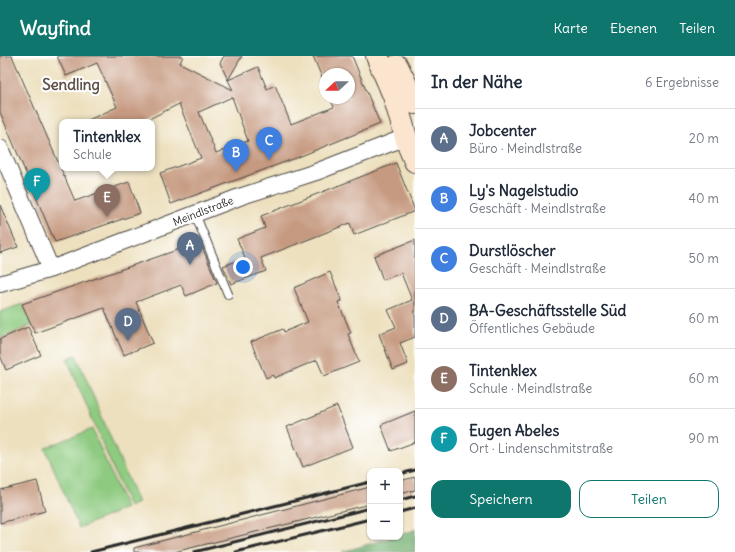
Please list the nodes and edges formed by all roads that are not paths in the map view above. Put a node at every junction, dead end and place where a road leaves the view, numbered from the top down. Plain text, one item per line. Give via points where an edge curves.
1 (377, 56) edge
2 (393, 56) edge
3 (415, 103) edge
4 (406, 137) junction
5 (0, 148) edge
6 (415, 161) edge
7 (195, 214) junction
8 (51, 269) junction
9 (0, 284) edge
10 (228, 294) dead end

1 - 4 main road via 394,96
2 - 3 main road
4 - 6 main road
4 - 7 street, Meindlstraße via 316,172
5 - 8 street
7 - 8 street, Meindlstraße
7 - 10 lane
8 - 9 street, Meindlstraße

